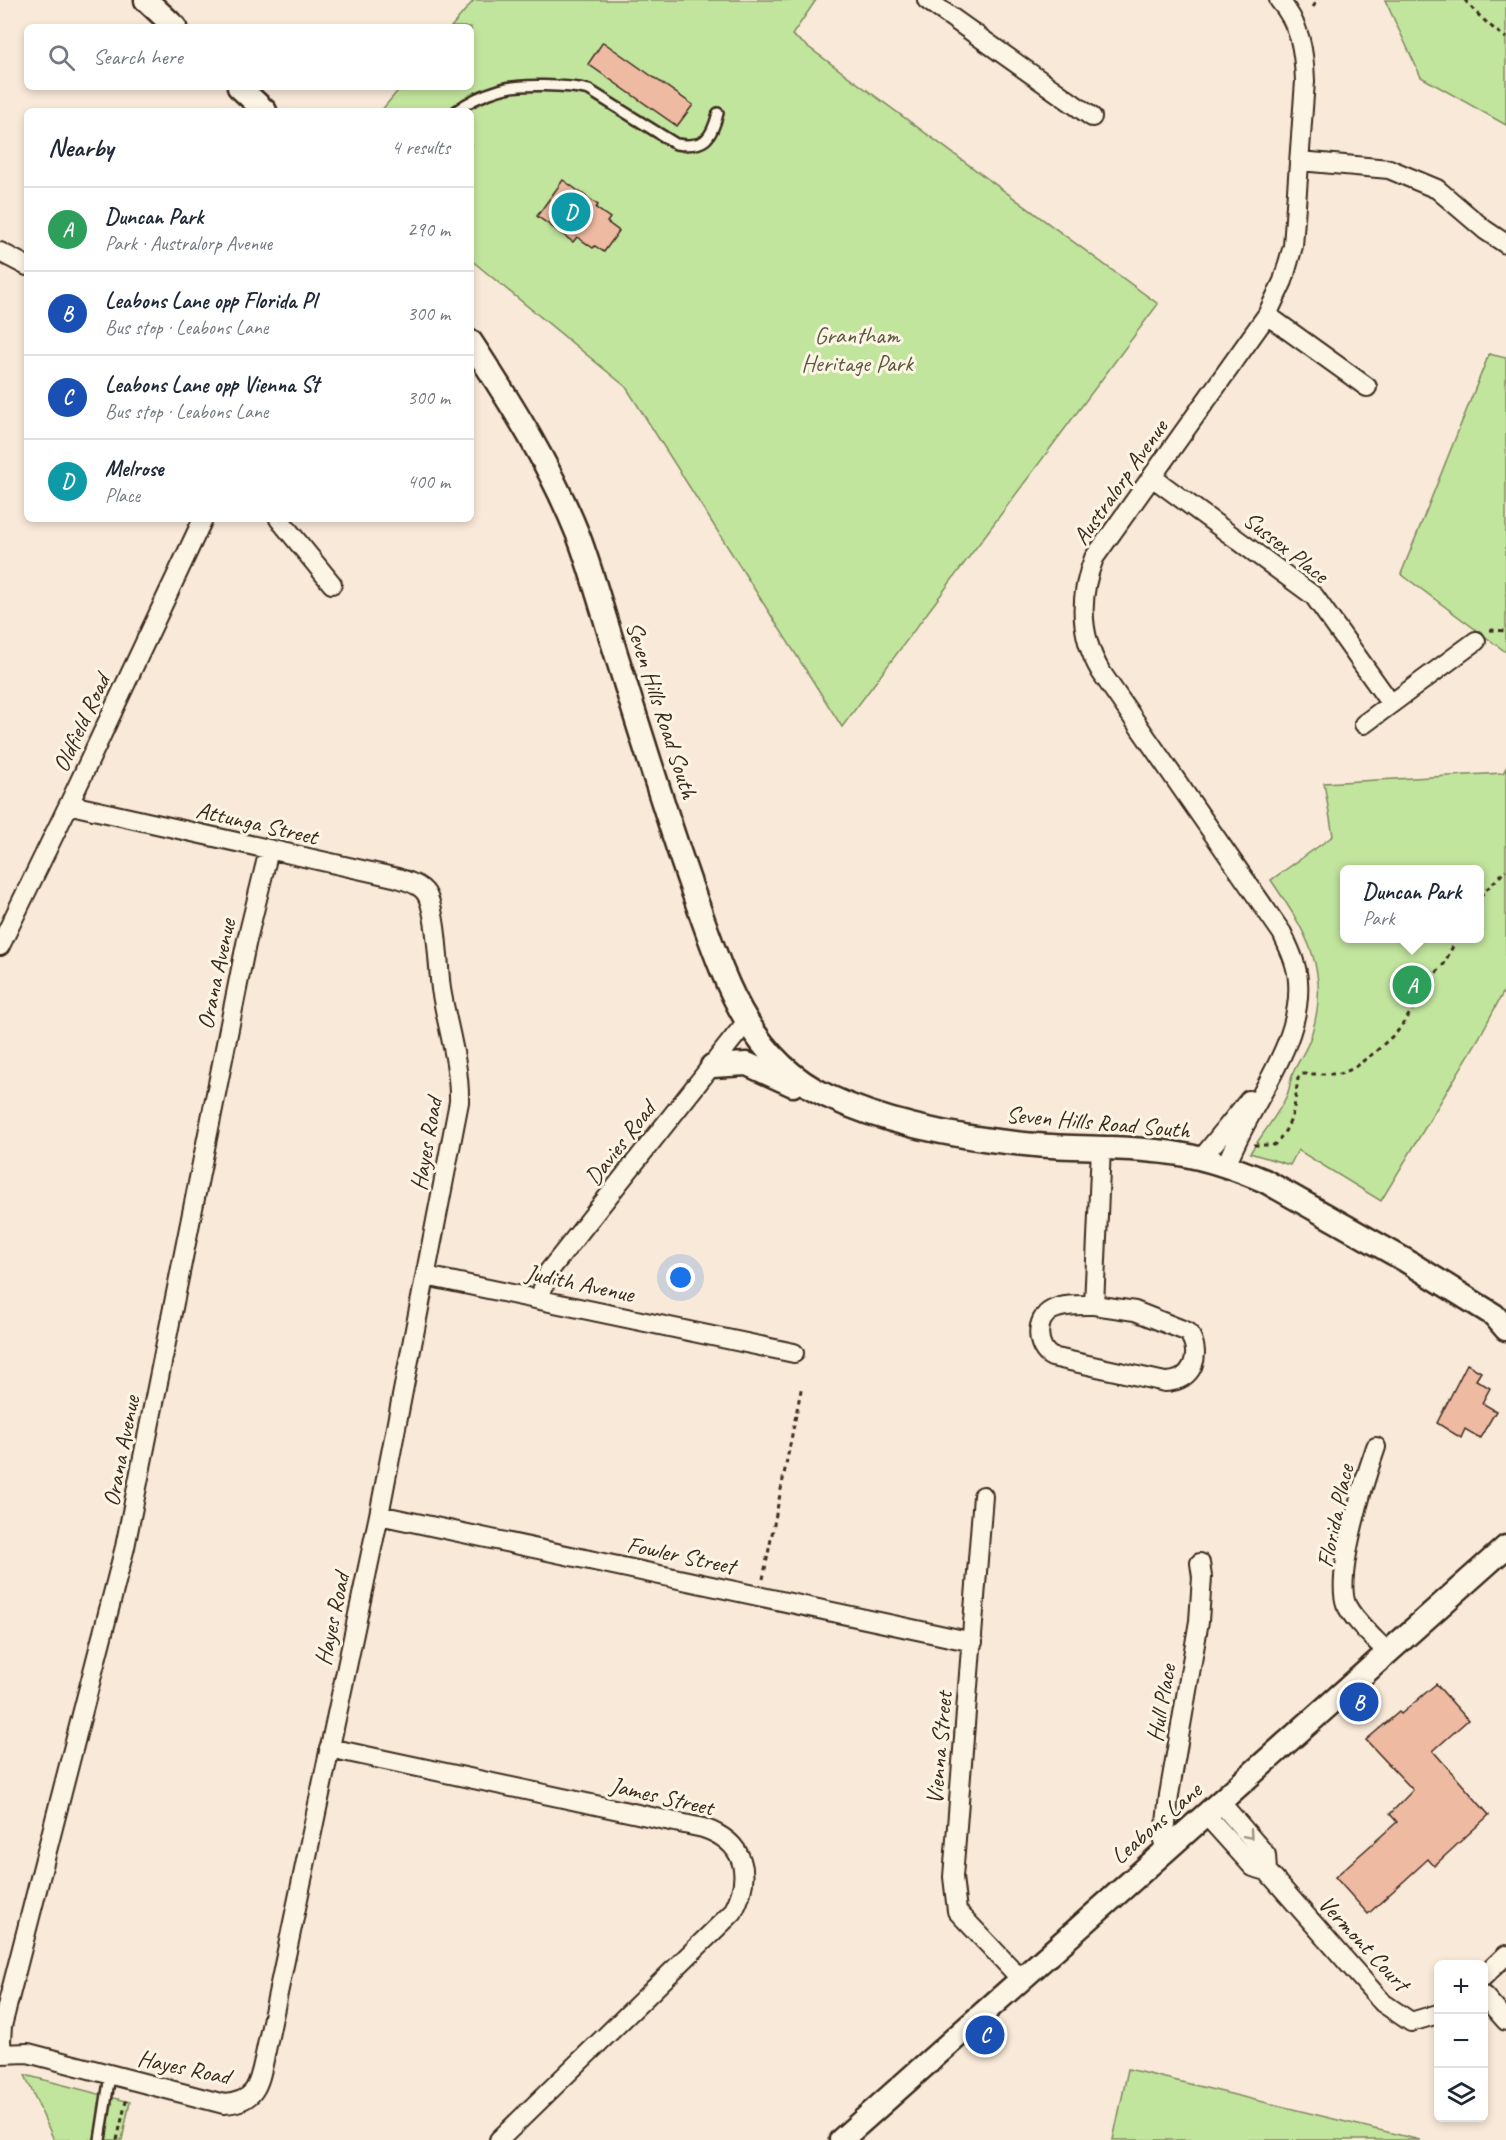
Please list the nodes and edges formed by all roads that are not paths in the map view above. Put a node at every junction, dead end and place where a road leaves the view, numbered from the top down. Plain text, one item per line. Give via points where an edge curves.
1 (146, 0) edge
2 (927, 0) edge
3 (1279, 0) edge
4 (172, 24) edge
5 (242, 90) edge
6 (262, 108) edge
7 (462, 108) edge
8 (718, 113) dead end
9 (1092, 117) dead end
10 (1300, 161) junction
11 (1506, 244) edge
12 (0, 252) edge
13 (24, 264) edge
14 (1267, 315) junction
15 (474, 347) edge
16 (1367, 387) dead end
17 (1152, 477) junction
18 (202, 522) edge
19 (281, 522) edge
20 (332, 584) dead end
21 (1476, 641) dead end
22 (1391, 704) junction
23 (1364, 724) dead end
24 (70, 802) junction
25 (268, 850) junction
26 (428, 897) joint
27 (0, 946) edge
28 (747, 1021) junction
29 (712, 1066) junction
30 (1274, 1068) junction
31 (809, 1087) junction
32 (1101, 1148) junction
33 (1202, 1158) junction
34 (1226, 1166) junction
35 (426, 1276) junction
36 (540, 1299) junction
37 (1094, 1305) junction
38 (1502, 1320) edge
39 (794, 1353) dead end
40 (1376, 1447) dead end
41 (983, 1497) dead end
42 (379, 1515) junction
43 (1506, 1547) edge
44 (1200, 1563) dead end
45 (973, 1642) junction
46 (1388, 1653) junction
47 (329, 1748) junction
48 (1214, 1809) junction
49 (1163, 1852) junction
50 (1506, 1954) edge
51 (1488, 1972) edge
52 (1022, 1978) junction
53 (1488, 2001) edge
54 (1434, 2015) edge
55 (1506, 2021) edge
56 (1, 2054) edge
57 (110, 2075) junction
58 (100, 2140) edge
59 (499, 2140) edge
60 (841, 2140) edge

1 - 4 street
2 - 9 street
3 - 10 street, Australorp Avenue via 1297,26 1304,60
5 - 6 street
7 - 8 lane via 501,89 578,87 676,144 690,146 701,143 713,132
10 - 11 street via 1389,169 1437,189
10 - 14 street, Australorp Avenue via 1289,264
12 - 13 street
14 - 16 street
14 - 17 street, Australorp Avenue
15 - 28 street, Seven Hills Road South via 541,454 579,538 679,852 724,973
17 - 22 street, Sussex Place via 1314,596
17 - 30 street, Australorp Avenue via 1094,558 1084,591 1085,634 1101,672 1282,933 1293,955 1298,981 1297,1012
18 - 24 street, Oldfield Road
19 - 20 street
21 - 22 street
22 - 23 street
24 - 25 street, Attunga Street
24 - 27 street, Oldfield Road
25 - 26 street, Attunga Street via 398,878 419,887
25 - 56 street, Orana Avenue via 125,1547 2,2026
26 - 35 street, Hayes Road via 460,1087
28 - 29 street, Davies Road
28 - 31 street, Seven Hills Road South via 779,1062
29 - 31 street, Seven Hills Road South via 747,1064 792,1085
29 - 36 street, Davies Road via 549,1271
30 - 33 street, Australorp Avenue
30 - 34 street, Australorp Avenue
31 - 32 street, Seven Hills Road South via 847,1104 924,1128 1002,1141
32 - 33 street, Seven Hills Road South
32 - 37 street
33 - 34 street, Seven Hills Road South
34 - 38 street, Seven Hills Road South via 1265,1181 1357,1231
35 - 36 street, Judith Avenue
35 - 42 street, Hayes Road
36 - 39 street, Judith Avenue
37 - 37 street via 1047,1313 1039,1338 1044,1352 1052,1358 1165,1382 1182,1379 1190,1372 1195,1352 1188,1332 1135,1311
40 - 46 street, Florida Place via 1355,1514 1345,1599 1350,1611
41 - 45 street, Vienna Street
42 - 45 street, Fowler Street
42 - 47 street, Hayes Road
43 - 46 street, Leabons Lane
44 - 49 street, Hull Place via 1199,1621
45 - 52 street, Vienna Street via 953,1877 957,1911
46 - 48 street, Leabons Lane
47 - 57 street, Hayes Road via 255,2089 242,2101 224,2104
47 - 59 street, James Street via 703,1828 717,1833 738,1853 744,1882 733,1911
48 - 49 street, Leabons Lane
48 - 54 street, Vermont Court via 1266,1855 1267,1871 1383,2003 1411,2022
49 - 52 street, Leabons Lane
50 - 51 street
52 - 60 street, Leabons Lane
53 - 55 street
56 - 57 street, Hayes Road via 28,2054
57 - 58 lane

